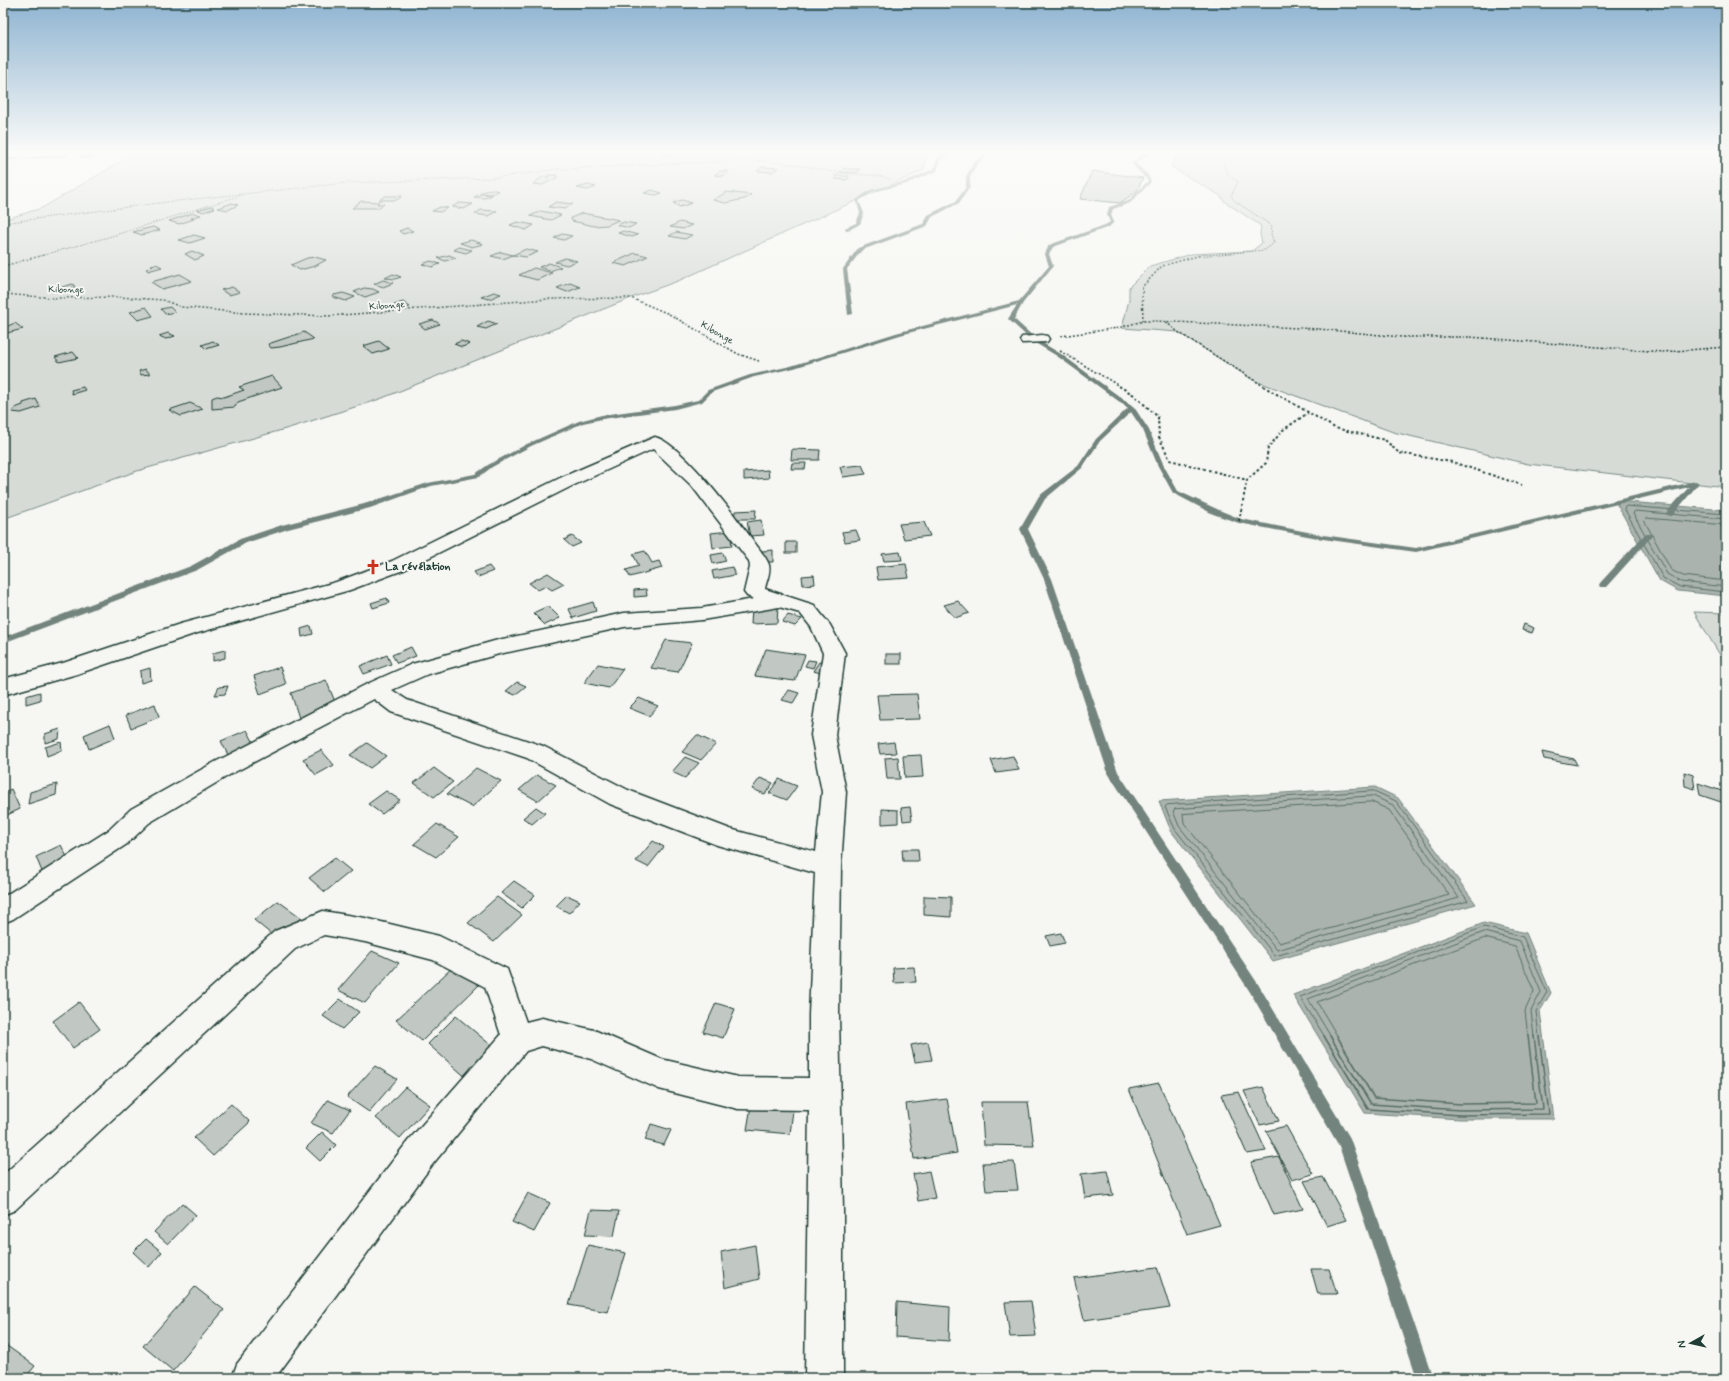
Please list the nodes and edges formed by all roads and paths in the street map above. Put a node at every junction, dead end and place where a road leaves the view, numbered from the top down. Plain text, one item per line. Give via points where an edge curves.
1 (54, 216) edge
2 (174, 216) edge
3 (1258, 216) edge
4 (3, 223) edge
5 (3, 266) edge
6 (3, 294) edge
7 (1143, 321) junction
8 (1165, 322) junction
9 (1042, 339) junction
10 (1027, 340) dead end
11 (1726, 347) edge
12 (758, 361) dead end
13 (1308, 413) junction
14 (1247, 480) junction
15 (1522, 485) dead end
16 (1239, 521) dead end
17 (777, 600) junction
18 (3, 686) edge
19 (375, 689) junction
20 (828, 866) junction
21 (3, 911) edge
22 (517, 1039) junction
23 (825, 1094) junction
24 (3, 1198) edge
25 (251, 1378) edge
26 (824, 1378) edge

1 - 4 path
2 - 5 path
3 - 7 path via 1272,226 1274,243 1265,250 1204,254 1162,266 1142,287
6 - 12 path, Kibonge via 55,298 118,297 163,300 181,307 245,313 329,316 548,299 631,298 669,314 738,354
7 - 8 path
7 - 9 path via 1118,328
8 - 11 path via 1312,329 1401,337 1470,337 1662,352
8 - 13 path
9 - 10 street
9 - 14 path via 1134,395 1158,417 1159,437 1170,460
13 - 14 path via 1283,430 1268,448 1266,463
13 - 15 path via 1335,428 1385,440 1399,453 1452,462
14 - 16 path
17 - 18 street via 754,592 760,567 758,561 700,485 672,454 655,442 566,482 400,565 343,586 187,629 69,669
17 - 19 street via 702,614 624,620 498,647 420,669
17 - 20 street via 807,609 820,625 834,653 823,735 834,792
19 - 20 street via 399,706 534,752 619,797 726,838
19 - 21 street via 223,768 147,812 118,837
20 - 23 street via 824,1015
22 - 23 street via 542,1032 594,1045 658,1074 738,1093
22 - 24 street via 497,978 439,949 365,930 323,923 285,940
22 - 25 street via 420,1154
23 - 26 street

